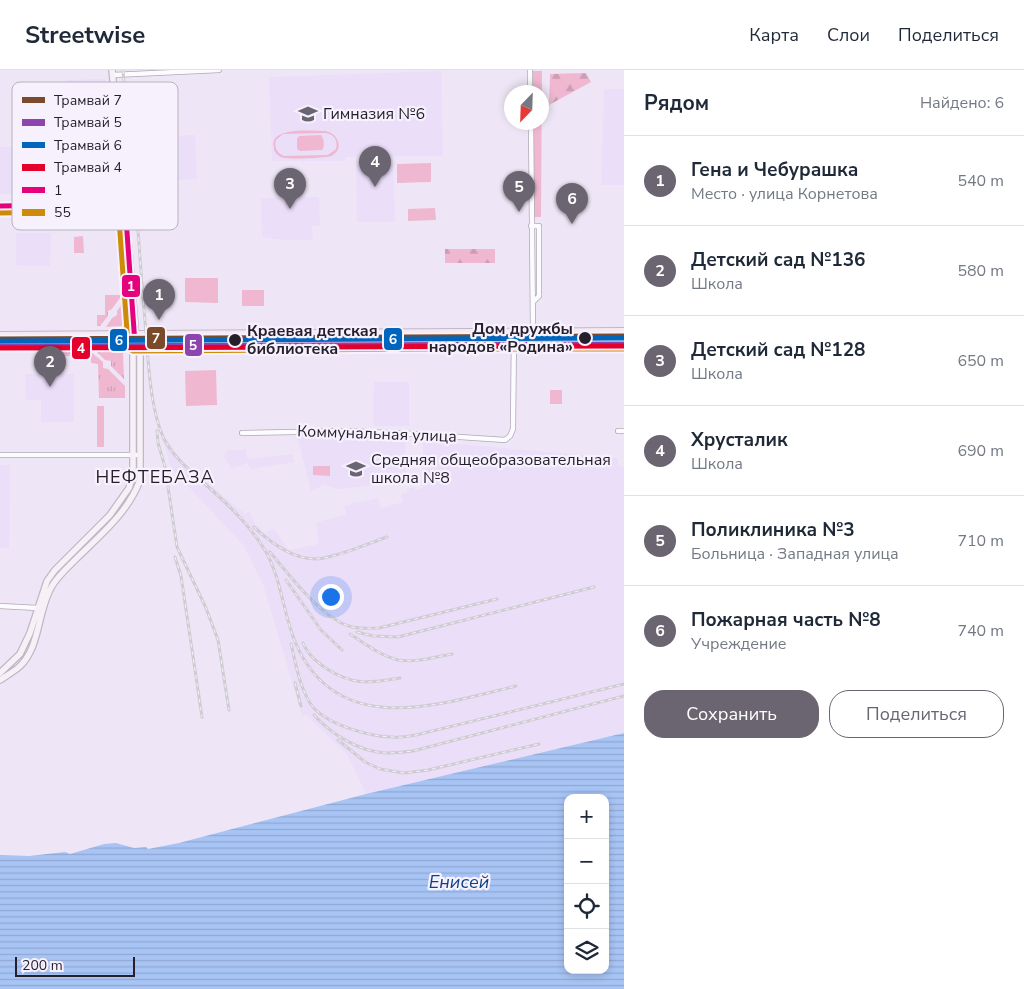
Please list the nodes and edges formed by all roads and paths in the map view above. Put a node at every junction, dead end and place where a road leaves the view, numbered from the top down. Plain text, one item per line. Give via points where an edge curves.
1 (218, 70) edge
2 (530, 70) edge
3 (113, 73) edge
4 (530, 85) edge
5 (530, 130) edge
6 (531, 226) junction
7 (127, 230) edge
8 (533, 302) junction
9 (533, 331) junction
10 (514, 332) junction
11 (624, 332) edge
12 (135, 334) junction
13 (0, 335) edge
14 (513, 342) junction
15 (624, 342) edge
16 (135, 344) junction
17 (0, 345) edge
18 (242, 433) dead end
19 (0, 454) edge
20 (133, 455) junction
21 (140, 455) junction
22 (0, 606) edge
23 (38, 608) junction
24 (29, 642) junction
25 (3, 674) edge
26 (0, 680) edge

1 - 3 street
2 - 4 street
5 - 6 street
6 - 8 street
6 - 8 street via 539,226 540,241 539,296
7 - 12 main road
8 - 9 street
9 - 10 highway
9 - 11 highway
10 - 12 highway
10 - 14 street
12 - 13 highway
12 - 16 main road
14 - 15 highway
14 - 16 highway
14 - 18 street, Коммунальная улица via 513,429 505,440 345,431
16 - 17 highway
16 - 20 main road
16 - 21 main road via 140,351
19 - 20 street
20 - 21 street
20 - 23 main road via 132,478 120,502 55,570 45,585
21 - 24 main road via 140,480 129,503 60,575
22 - 23 street
23 - 24 main road
24 - 25 main road
25 - 26 main road

